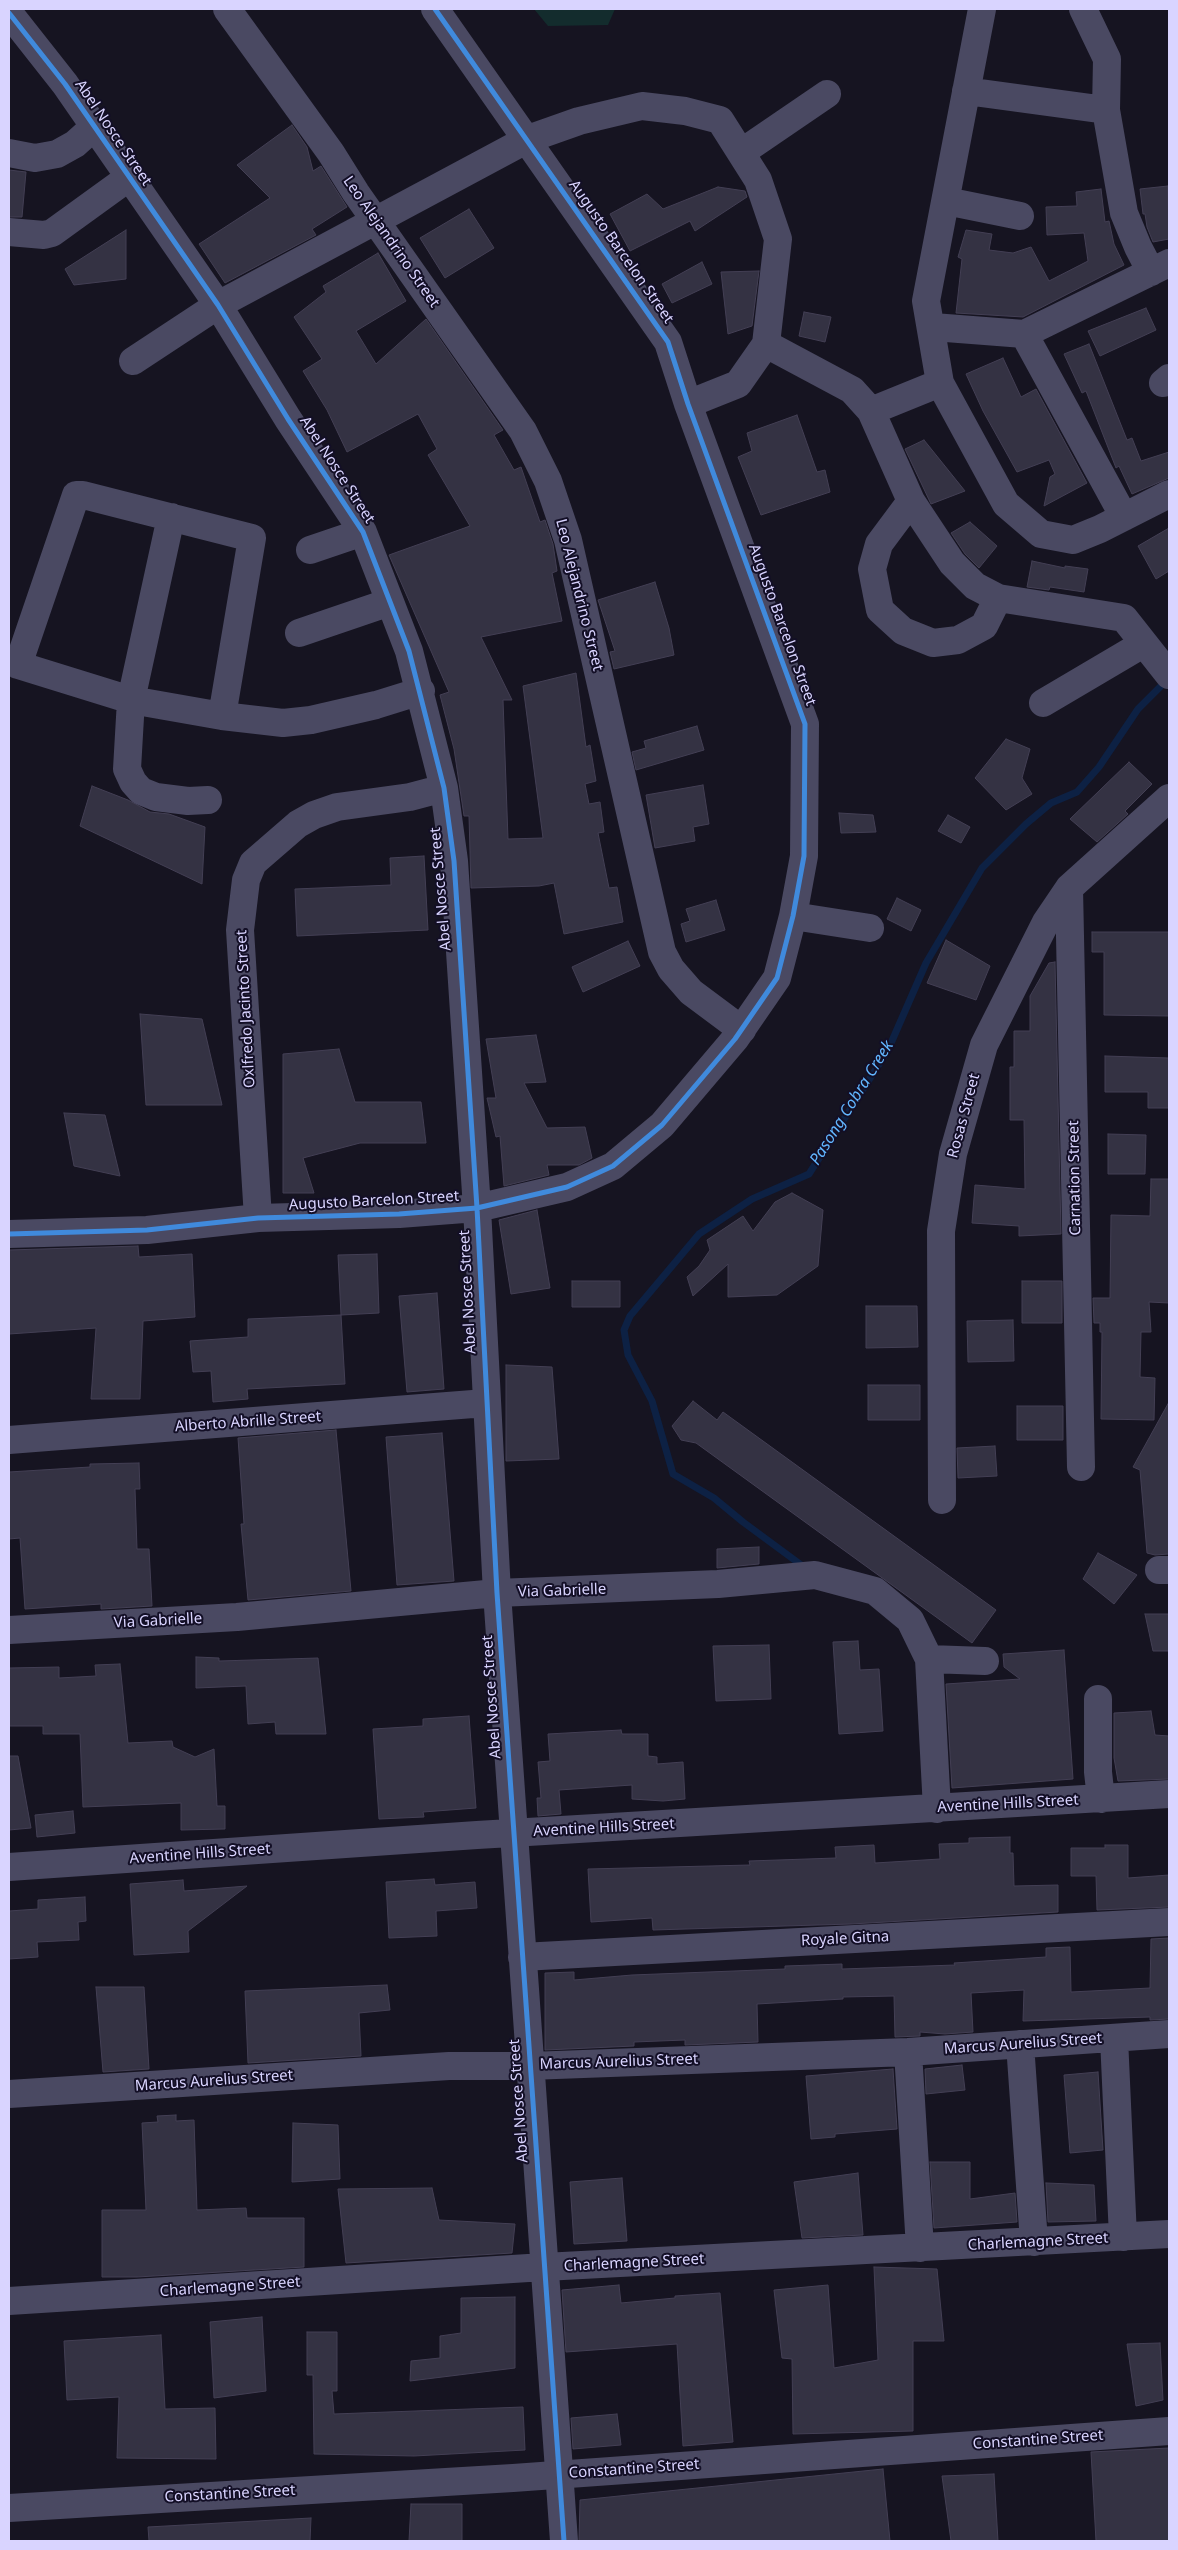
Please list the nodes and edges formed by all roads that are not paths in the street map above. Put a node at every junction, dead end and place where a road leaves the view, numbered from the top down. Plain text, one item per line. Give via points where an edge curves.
1 (227, 9) edge
2 (435, 9) edge
3 (982, 9) edge
4 (1083, 9) edge
5 (9, 13) edge
6 (966, 91) junction
7 (827, 94) dead end
8 (1106, 110) junction
9 (94, 127) junction
10 (528, 140) junction
11 (742, 152) junction
12 (9, 154) edge
13 (128, 178) junction
14 (946, 201) junction
15 (1020, 216) dead end
16 (376, 221) junction
17 (9, 232) edge
18 (1160, 267) edge
19 (218, 305) junction
20 (932, 328) junction
21 (1024, 334) junction
22 (766, 344) junction
23 (133, 361) dead end
24 (940, 383) junction
25 (688, 404) junction
26 (871, 410) junction
27 (1169, 494) edge
28 (911, 501) junction
29 (171, 517) junction
30 (1124, 517) junction
31 (363, 532) junction
32 (310, 550) dead end
33 (998, 598) junction
34 (390, 602) junction
35 (299, 633) dead end
36 (1159, 656) edge
37 (421, 691) junction
38 (131, 700) junction
39 (1043, 703) dead end
40 (222, 716) junction
41 (444, 788) junction
42 (1169, 798) edge
43 (208, 800) dead end
44 (1069, 888) junction
45 (793, 916) junction
46 (870, 928) dead end
47 (742, 1030) junction
48 (477, 1208) junction
49 (258, 1218) junction
50 (9, 1234) edge
51 (486, 1403) junction
52 (9, 1440) edge
53 (1081, 1467) dead end
54 (942, 1500) dead end
55 (497, 1593) junction
56 (9, 1630) edge
57 (929, 1659) junction
58 (985, 1661) dead end
59 (1098, 1699) dead end
60 (1169, 1794) edge
61 (1101, 1799) junction
62 (937, 1809) junction
63 (514, 1833) junction
64 (9, 1867) edge
65 (1169, 1922) edge
66 (522, 1957) junction
67 (1169, 2034) edge
68 (1114, 2038) junction
69 (1020, 2044) junction
70 (908, 2052) junction
71 (529, 2066) junction
72 (9, 2094) edge
73 (1169, 2234) edge
74 (1123, 2237) junction
75 (1034, 2242) junction
76 (920, 2248) junction
77 (544, 2267) junction
78 (9, 2301) edge
79 (1169, 2431) edge
80 (560, 2474) junction
81 (9, 2508) edge
82 (564, 2541) edge

1 - 16 street, Leo Alejandrino Street
2 - 10 street, Augusto Barcelon Street
3 - 6 street
4 - 8 street via 1107,59
5 - 9 street, Abel Nosce Street
6 - 8 street
6 - 14 street
7 - 11 street
8 - 18 street via 1124,213 1138,247
9 - 12 street via 75,144 57,154 35,158
9 - 13 street, Abel Nosce Street
10 - 11 street via 579,121 642,106 685,111 720,120
10 - 16 street
10 - 25 street, Augusto Barcelon Street via 668,342
11 - 22 street via 758,180 778,239
13 - 17 street via 52,233
13 - 19 street, Abel Nosce Street
14 - 15 street
14 - 20 street via 926,301
16 - 19 street
16 - 47 street, Leo Alejandrino Street via 523,431 548,481 568,540 662,952 671,969 691,992
18 - 21 street
19 - 23 street
19 - 31 street, Abel Nosce Street
20 - 21 street
20 - 24 street
21 - 30 street
22 - 25 street via 738,384
22 - 26 street via 852,390
24 - 26 street
24 - 30 street via 1006,504 1041,534 1073,540
25 - 45 street, Augusto Barcelon Street via 805,724 804,856
26 - 28 street
27 - 30 street
28 - 33 street via 952,563 975,586
28 - 33 street via 879,544 872,569 880,610 903,631 933,643 958,640 984,626
29 - 38 street
29 - 38 street via 76,495 18,665
29 - 40 street via 252,538
31 - 32 street
31 - 34 street, Abel Nosce Street
33 - 36 street via 1124,618
34 - 35 street
34 - 37 street, Abel Nosce Street
36 - 39 street
37 - 40 street via 311,720 283,723
37 - 41 street, Abel Nosce Street
38 - 40 street
38 - 43 street via 128,770 133,782 141,791 156,797
41 - 48 street, Abel Nosce Street via 454,861
41 - 49 street, Oxlfredo Jacinto Street via 314,814 253,863 246,880 240,930
42 - 44 street, Rosas Street
44 - 53 street, Carnation Street
44 - 54 street, Rosas Street via 1046,922 984,1045 953,1154 941,1231
45 - 46 street
45 - 47 street, Augusto Barcelon Street via 777,978
47 - 48 street, Augusto Barcelon Street via 662,1125 613,1166 567,1187
48 - 49 street, Augusto Barcelon Street
48 - 51 street, Abel Nosce Street
49 - 50 street, Augusto Barcelon Street via 147,1230
51 - 52 street, Alberto Abrille Street
51 - 55 street, Abel Nosce Street
55 - 56 street, Via Gabrielle via 237,1617
55 - 57 street, Via Gabrielle via 718,1584 815,1575 875,1591 910,1620
55 - 63 street, Abel Nosce Street
57 - 58 street
57 - 62 street, Via Gabrielle
59 - 61 street
60 - 61 street, Aventine Hills Street
61 - 62 street, Aventine Hills Street
62 - 63 street, Aventine Hills Street
63 - 64 street, Aventine Hills Street
63 - 66 street, Abel Nosce Street
65 - 66 street, Royale Gitna
66 - 71 street, Abel Nosce Street
67 - 68 street, Marcus Aurelius Street
68 - 69 street, Marcus Aurelius Street
68 - 74 street
69 - 70 street, Marcus Aurelius Street
69 - 75 street
70 - 71 street, Marcus Aurelius Street
70 - 76 street
71 - 72 street, Marcus Aurelius Street via 449,2066
71 - 77 street, Abel Nosce Street
73 - 74 street, Charlemagne Street
74 - 75 street, Charlemagne Street
75 - 76 street, Charlemagne Street
76 - 77 street, Charlemagne Street
77 - 78 street, Charlemagne Street
77 - 80 street, Abel Nosce Street
79 - 80 street, Constantine Street
80 - 81 street, Constantine Street
80 - 82 street, Abel Nosce Street

